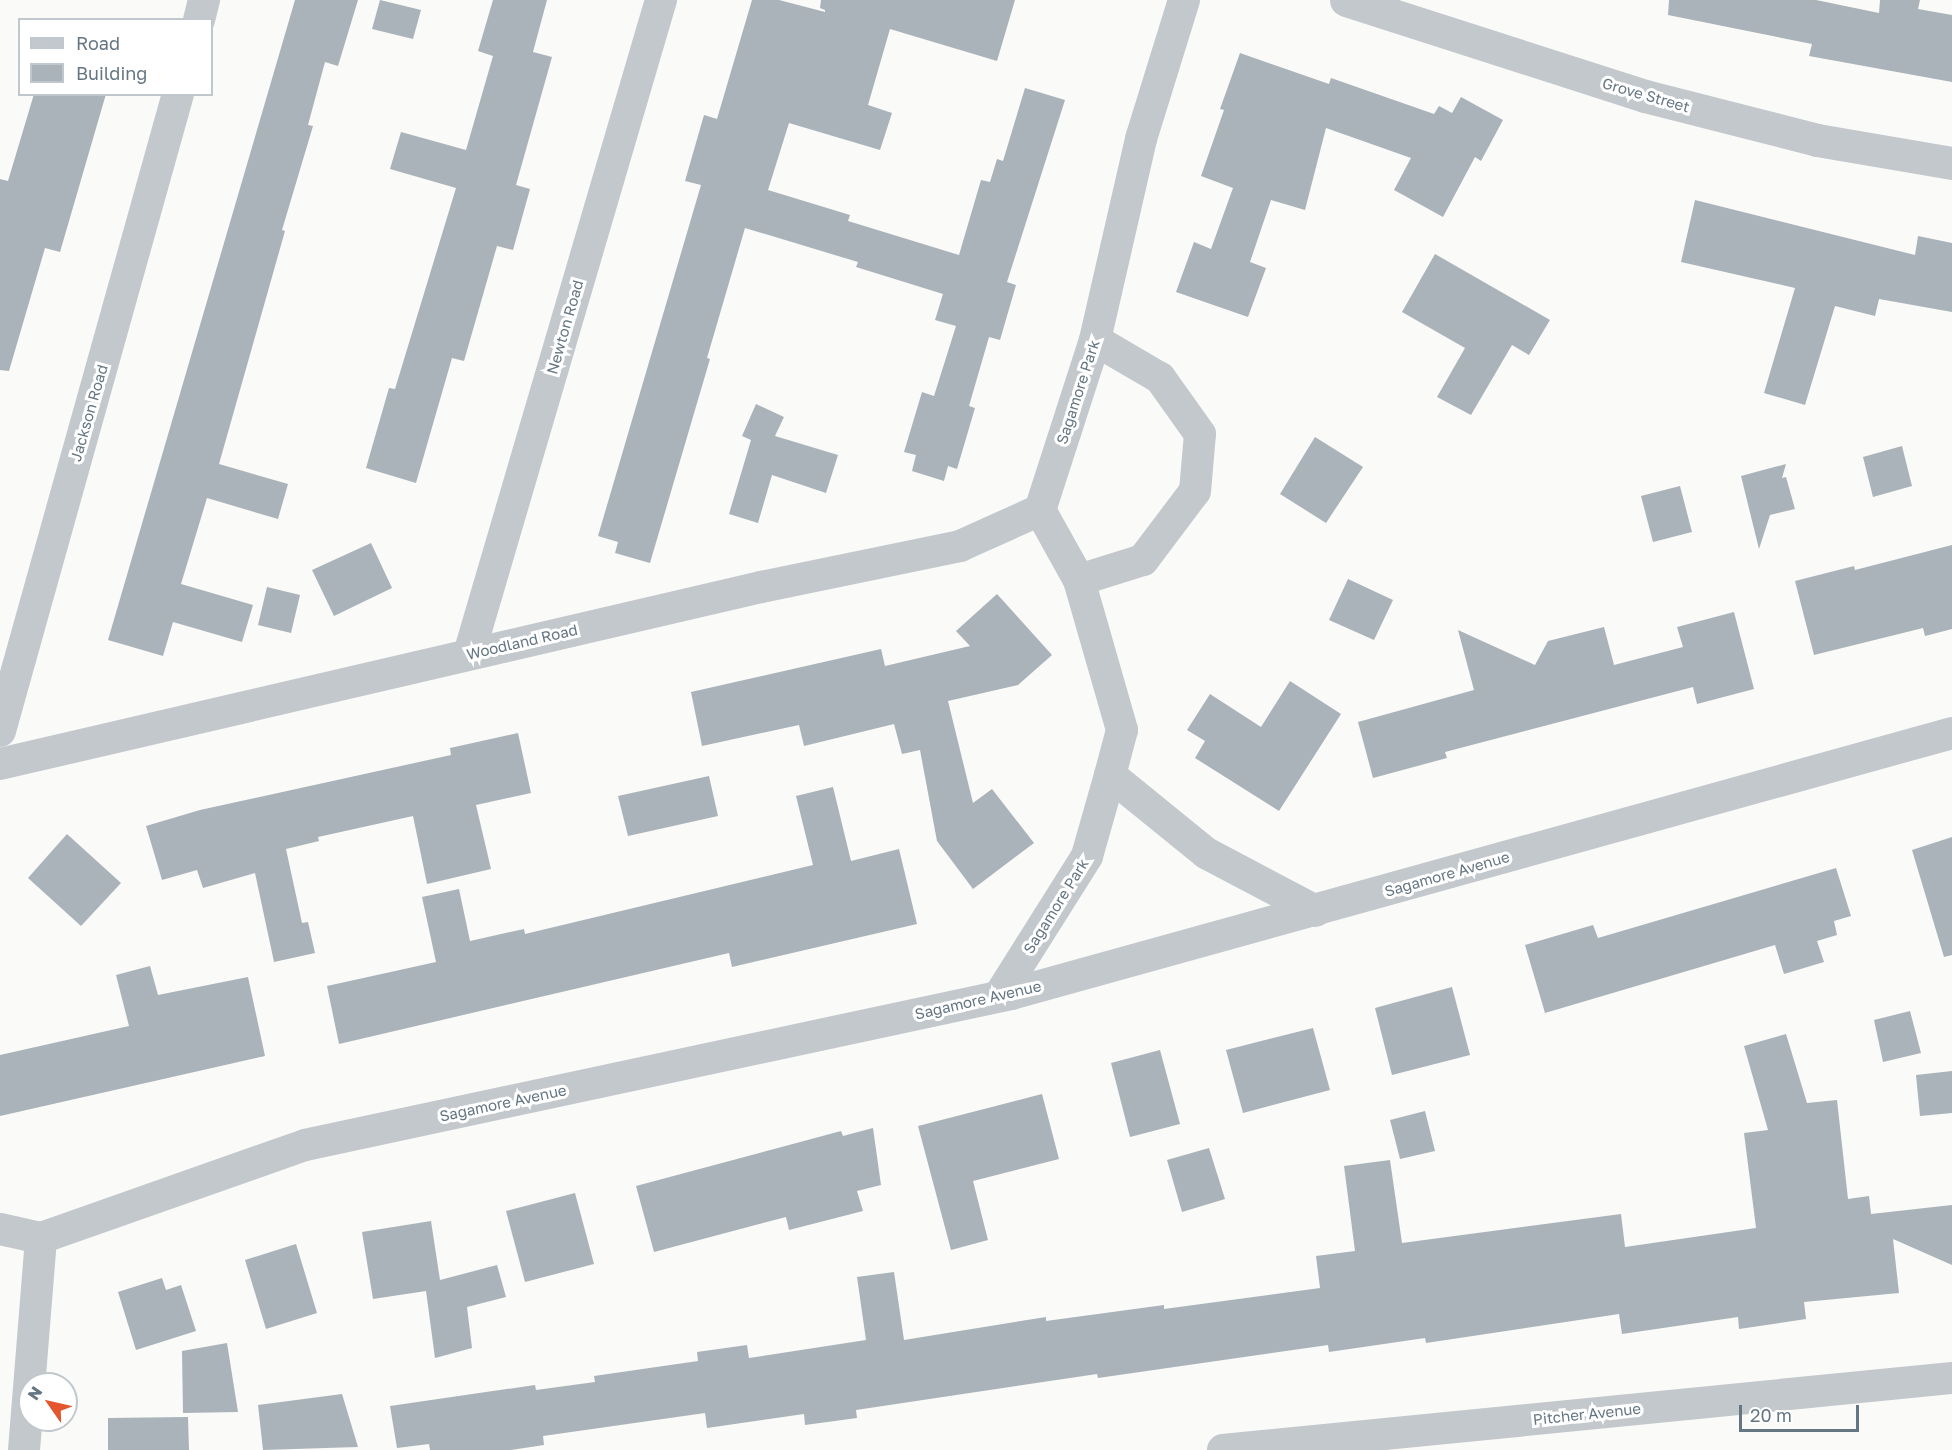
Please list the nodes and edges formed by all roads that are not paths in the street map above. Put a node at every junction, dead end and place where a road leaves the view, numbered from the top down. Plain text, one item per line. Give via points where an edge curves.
1 (204, 0) edge
2 (661, 0) edge
3 (1184, 0) edge
4 (1346, 0) edge
5 (200, 18) edge
6 (177, 96) edge
7 (1952, 163) edge
8 (1095, 340) junction
9 (1040, 510) junction
10 (1079, 580) junction
11 (469, 654) junction
12 (0, 731) edge
13 (1952, 733) edge
14 (0, 764) edge
15 (1110, 775) junction
16 (1316, 911) junction
17 (999, 996) junction
18 (0, 1229) edge
19 (41, 1238) junction
20 (1952, 1378) edge
21 (24, 1450) edge
22 (1223, 1450) edge

1 - 5 street
2 - 11 street, Newton Road
3 - 8 street, Sagamore Park via 1141,139
4 - 7 street, Grove Street via 1645,96 1817,140
6 - 12 street, Jackson Road
8 - 9 street, Sagamore Park
8 - 10 street via 1160,378 1200,434 1195,491 1143,560
9 - 10 street, Sagamore Park
9 - 11 street, Woodland Road via 960,546
10 - 15 street, Sagamore Park via 1122,730
11 - 14 street, Woodland Road
13 - 16 street, Sagamore Avenue
15 - 16 street via 1206,854
15 - 17 street, Sagamore Park via 1087,856
16 - 17 street, Sagamore Avenue
17 - 19 street, Sagamore Avenue via 305,1145
18 - 19 street
19 - 21 street
20 - 22 street, Pitcher Avenue

